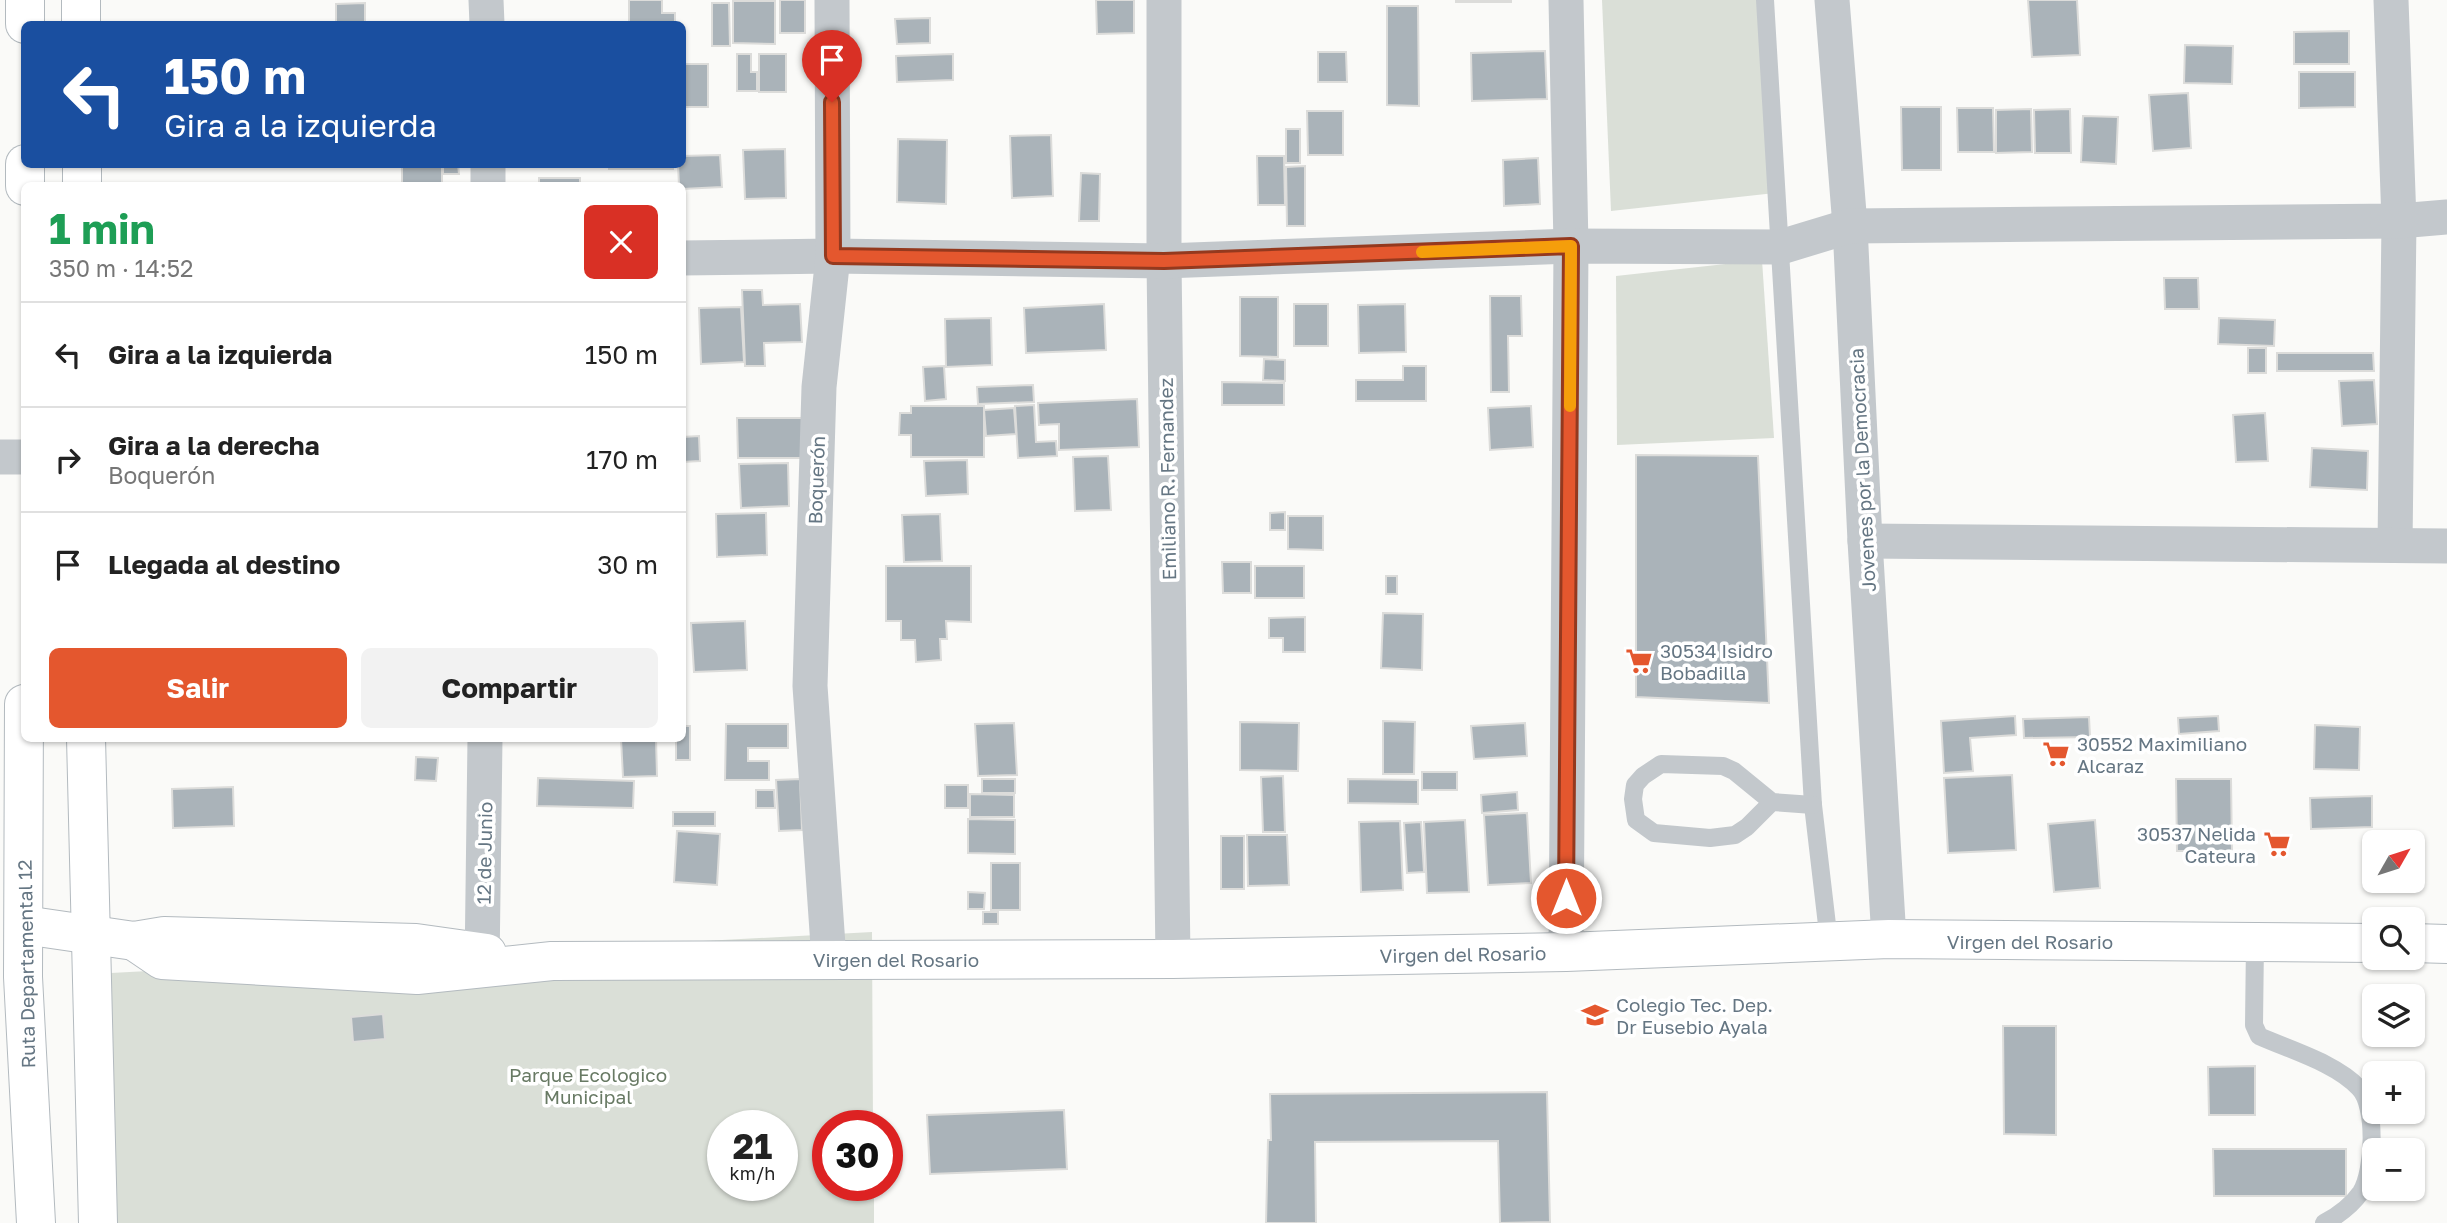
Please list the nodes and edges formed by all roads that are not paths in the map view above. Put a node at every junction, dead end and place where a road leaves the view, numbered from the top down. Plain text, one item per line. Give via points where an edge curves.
1 (25, 0) edge
2 (81, 0) edge
3 (486, 0) edge
4 (832, 0) edge
5 (1164, 0) edge
6 (1566, 0) edge
7 (1765, 0) edge
8 (1832, 0) edge
9 (2391, 0) edge
10 (25, 21) edge
11 (81, 21) edge
12 (487, 21) edge
13 (2447, 217) edge
14 (2399, 221) junction
15 (1850, 226) junction
16 (1571, 246) junction
17 (1781, 247) junction
18 (833, 256) junction
19 (686, 258) edge
20 (1164, 261) junction
21 (0, 457) edge
22 (21, 457) edge
23 (1865, 541) junction
24 (2395, 545) junction
25 (2447, 546) edge
26 (22, 742) edge
27 (86, 742) edge
28 (485, 742) edge
29 (1772, 802) junction
30 (1813, 805) junction
31 (12, 925) edge
32 (90, 933) junction
33 (1889, 940) junction
34 (1829, 942) junction
35 (2255, 942) junction
36 (2362, 943) edge
37 (2425, 943) edge
38 (2447, 944) edge
39 (1566, 952) junction
40 (1173, 959) junction
41 (483, 960) junction
42 (829, 960) junction
43 (36, 1223) edge
44 (98, 1223) edge
45 (2324, 1223) edge

1 - 10 street
2 - 11 street
3 - 12 street
4 - 18 street, Boquerón
5 - 20 street, Emiliano R. Fernandez
6 - 16 street
7 - 17 lane
8 - 15 street, Jovenes por la Democracia
9 - 14 street
13 - 14 street
14 - 15 street
14 - 24 street
15 - 17 street
15 - 23 street, Jovenes por la Democracia
16 - 17 street
16 - 20 street
16 - 39 street
17 - 30 lane
18 - 19 street
18 - 20 street
18 - 42 street, Boquerón via 819,387 810,686
20 - 40 street, Emiliano R. Fernandez
21 - 22 street
23 - 24 street
23 - 33 street, Jovenes por la Democracia
24 - 25 street
26 - 31 street, Ruta Departamental 12
27 - 32 street
28 - 41 street, 12 de Junio
29 - 29 lane via 1723,766 1661,764 1635,785 1633,799 1636,820 1654,833 1710,838 1735,835
29 - 30 lane
30 - 34 lane
31 - 32 street
31 - 43 street, Ruta Departamental 12 via 23,977
32 - 41 street, Virgen del Rosario via 135,941 162,960 417,975
32 - 44 street
33 - 34 street, Virgen del Rosario
33 - 35 street, Virgen del Rosario
34 - 39 street, Virgen del Rosario
35 - 36 street, Virgen del Rosario
35 - 45 lane via 2254,1025 2259,1036 2348,1078 2362,1090 2371,1115 2371,1152 2362,1190
37 - 38 street
39 - 40 street, Virgen del Rosario
40 - 42 street, Virgen del Rosario
41 - 42 street, Virgen del Rosario

